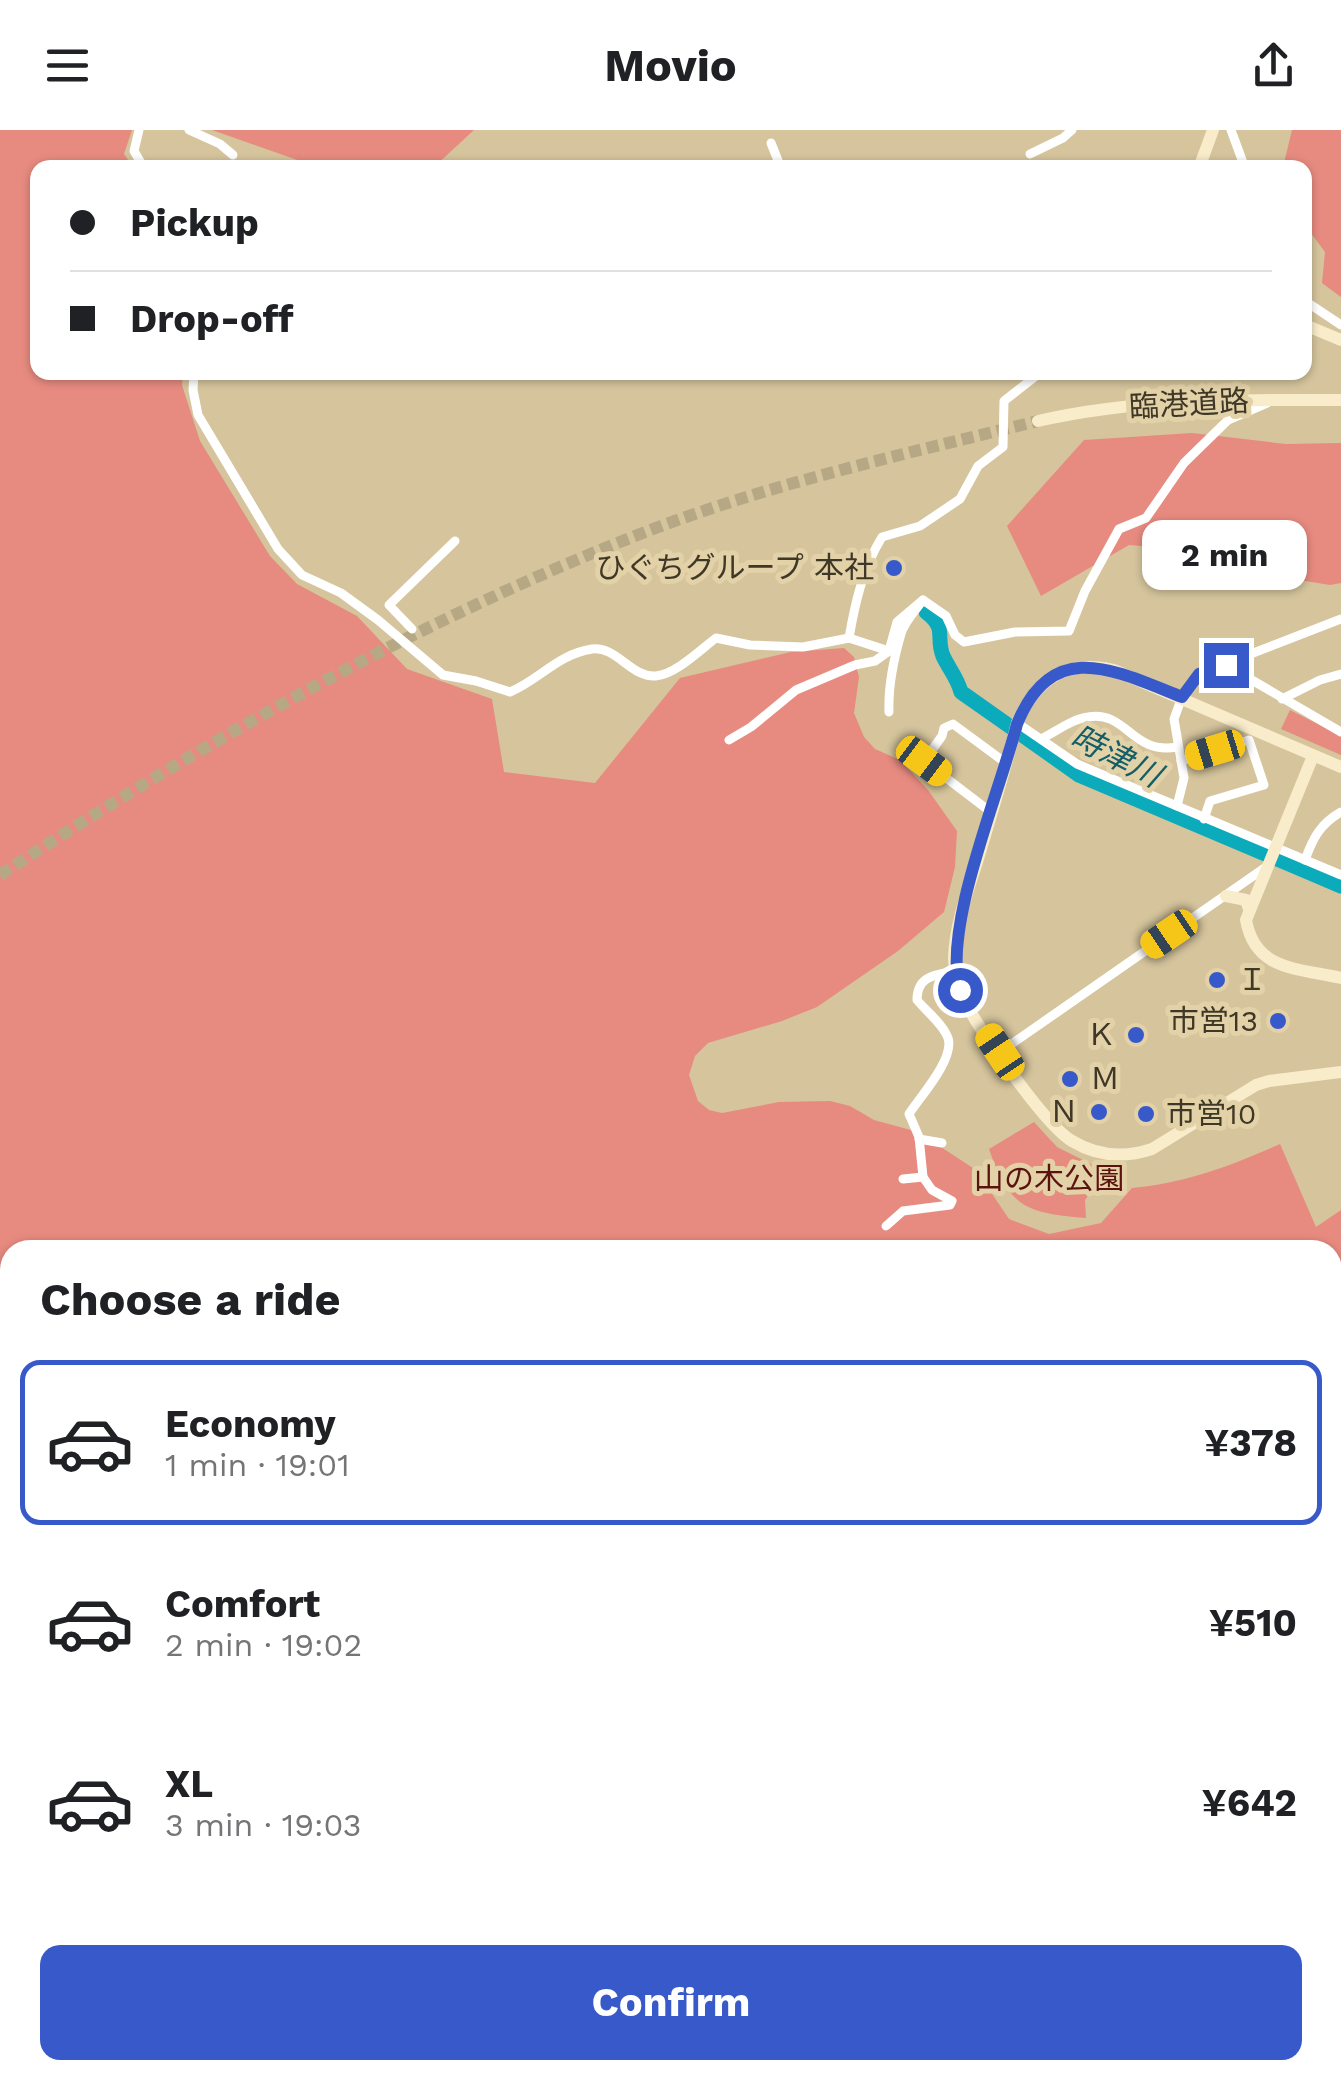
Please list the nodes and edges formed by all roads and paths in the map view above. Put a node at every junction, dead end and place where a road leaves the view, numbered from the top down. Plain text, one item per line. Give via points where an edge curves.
1 (139, 130) edge
2 (190, 130) edge
3 (1072, 130) edge
4 (1213, 130) edge
5 (1231, 130) edge
6 (772, 143) dead end
7 (1030, 154) dead end
8 (233, 155) dead end
9 (139, 160) edge
10 (778, 160) edge
11 (1202, 160) edge
12 (1242, 160) edge
13 (1312, 306) edge
14 (1341, 325) edge
15 (1312, 329) edge
16 (1341, 340) edge
17 (195, 380) edge
18 (1031, 380) edge
19 (1274, 400) junction
20 (1341, 400) edge
21 (1038, 421) tunnel mouth
22 (455, 541) dead end
23 (922, 600) junction
24 (1341, 619) edge
25 (412, 628) dead end
26 (849, 638) junction
27 (889, 651) junction
28 (1226, 665) junction
29 (1341, 674) edge
30 (1182, 697) junction
31 (1282, 700) junction
32 (889, 712) dead end
33 (1017, 723) junction
34 (1341, 732) edge
35 (1043, 738) junction
36 (729, 740) dead end
37 (1177, 747) junction
38 (1314, 756) junction
39 (1181, 761) junction
40 (1006, 764) junction
41 (1341, 767) edge
42 (1177, 806) junction
43 (1341, 812) edge
44 (992, 813) junction
45 (1204, 819) junction
46 (1274, 847) junction
47 (1305, 860) junction
48 (1266, 868) junction
49 (1340, 874) edge
50 (1226, 896) junction
51 (1249, 909) junction
52 (955, 971) junction
53 (1341, 978) edge
54 (1000, 1052) junction
55 (1341, 1072) edge
56 (920, 1139) junction
57 (942, 1144) dead end
58 (923, 1177) junction
59 (903, 1179) dead end
60 (886, 1226) dead end

1 - 9 street
2 - 8 street
3 - 7 street
4 - 11 street
5 - 12 street
6 - 10 street
13 - 14 street
15 - 16 street
17 - 26 street via 198,414 278,549 302,575 378,620 443,675 510,692 554,662 590,649 606,649 655,676 716,638 803,646
18 - 26 street via 1004,401 1003,447 978,466 960,499 920,526 882,537 854,604
19 - 20 street, 臨港道路
19 - 21 street, 臨港道路 via 1130,406
19 - 23 street via 1228,420 1184,463 1146,518 1120,530 1069,631 964,642 946,616
22 - 25 street via 389,605
23 - 27 street via 897,622
23 - 32 street via 901,631
24 - 28 street
26 - 27 street
27 - 36 street via 796,690
28 - 30 street via 1199,674
28 - 31 street
29 - 31 street
30 - 33 street via 1114,670 1082,666 1048,679 1028,698
30 - 37 street via 1174,719
30 - 38 street
31 - 34 street
33 - 35 street
33 - 40 street
35 - 37 street via 1076,720 1103,716 1144,745
35 - 42 street via 1078,764
37 - 39 street
38 - 41 street
38 - 46 street
39 - 42 street
39 - 45 street via 1249,740 1264,785 1210,802
40 - 44 street
40 - 44 street via 953,724 924,761
42 - 45 street
43 - 47 street via 1319,830
44 - 52 street via 957,934
45 - 46 street
46 - 47 street
46 - 48 street
47 - 49 street
48 - 50 street
48 - 51 street
50 - 51 street via 1246,900
50 - 54 street
51 - 53 street via 1249,935 1261,955
52 - 54 street via 966,1003
52 - 56 street via 930,977 918,989 918,1000 948,1040 928,1092 909,1112
54 - 55 street via 1070,1140 1118,1155 1152,1149 1269,1080
56 - 57 street
56 - 58 street
58 - 59 street
58 - 60 street via 950,1205 903,1211

